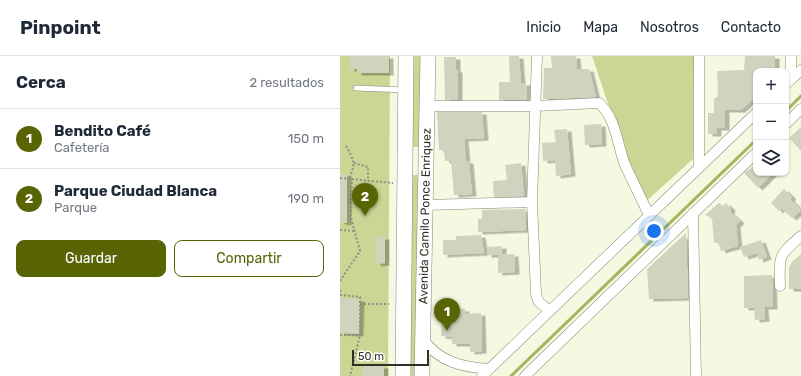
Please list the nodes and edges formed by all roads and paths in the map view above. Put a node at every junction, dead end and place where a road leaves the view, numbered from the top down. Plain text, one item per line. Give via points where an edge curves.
1 (406, 56) edge
2 (428, 56) edge
3 (537, 56) edge
4 (699, 56) edge
5 (791, 56) edge
6 (801, 70) edge
7 (789, 82) edge
8 (356, 88) dead end
9 (406, 90) junction
10 (427, 106) junction
11 (535, 106) junction
12 (801, 109) edge
13 (753, 116) edge
14 (789, 121) edge
15 (346, 146) dead end
16 (753, 155) edge
17 (405, 160) junction
18 (427, 160) junction
19 (354, 163) junction
20 (699, 168) junction
21 (340, 178) edge
22 (349, 179) junction
23 (352, 179) junction
24 (368, 181) junction
25 (393, 182) dead end
26 (532, 202) junction
27 (426, 205) junction
28 (692, 214) junction
29 (649, 215) junction
30 (340, 230) edge
31 (356, 231) junction
32 (801, 236) edge
33 (340, 281) edge
34 (780, 286) dead end
35 (340, 291) edge
36 (360, 304) junction
37 (389, 304) dead end
38 (550, 310) junction
39 (340, 335) edge
40 (360, 335) junction
41 (422, 338) junction
42 (485, 372) edge
43 (350, 376) edge
44 (404, 376) edge
45 (422, 376) edge
46 (524, 376) edge
47 (696, 376) edge

1 - 9 main road, Avenida Camilo Ponce Enriquez
2 - 10 main road, Avenida Camilo Ponce Enriquez
3 - 11 street
4 - 20 street
5 - 7 street
6 - 7 street
8 - 9 lane
9 - 17 main road, Avenida Camilo Ponce Enriquez
10 - 11 street
10 - 18 main road, Avenida Camilo Ponce Enriquez
11 - 26 street
11 - 29 street via 599,103 605,108 612,120 625,163
12 - 14 street
13 - 20 street
15 - 19 path
16 - 28 street
17 - 18 main road
17 - 44 main road, Avenida Camilo Ponce Enriquez
18 - 27 main road, Avenida Camilo Ponce Enriquez
19 - 22 path
19 - 24 path via 368,167
20 - 29 street
21 - 22 path
22 - 23 path
23 - 24 path
23 - 31 path via 351,218
24 - 25 path
26 - 27 street
26 - 38 street via 537,300
27 - 41 main road, Avenida Camilo Ponce Enriquez
28 - 46 street
28 - 47 street
29 - 38 street
30 - 31 path
31 - 33 path via 360,251
32 - 34 street via 783,251 779,260
35 - 36 path via 341,296 360,297
36 - 37 path
36 - 40 path
38 - 42 street
39 - 40 path
40 - 43 path
41 - 42 street via 439,356
41 - 45 main road, Avenida Camilo Ponce Enriquez

